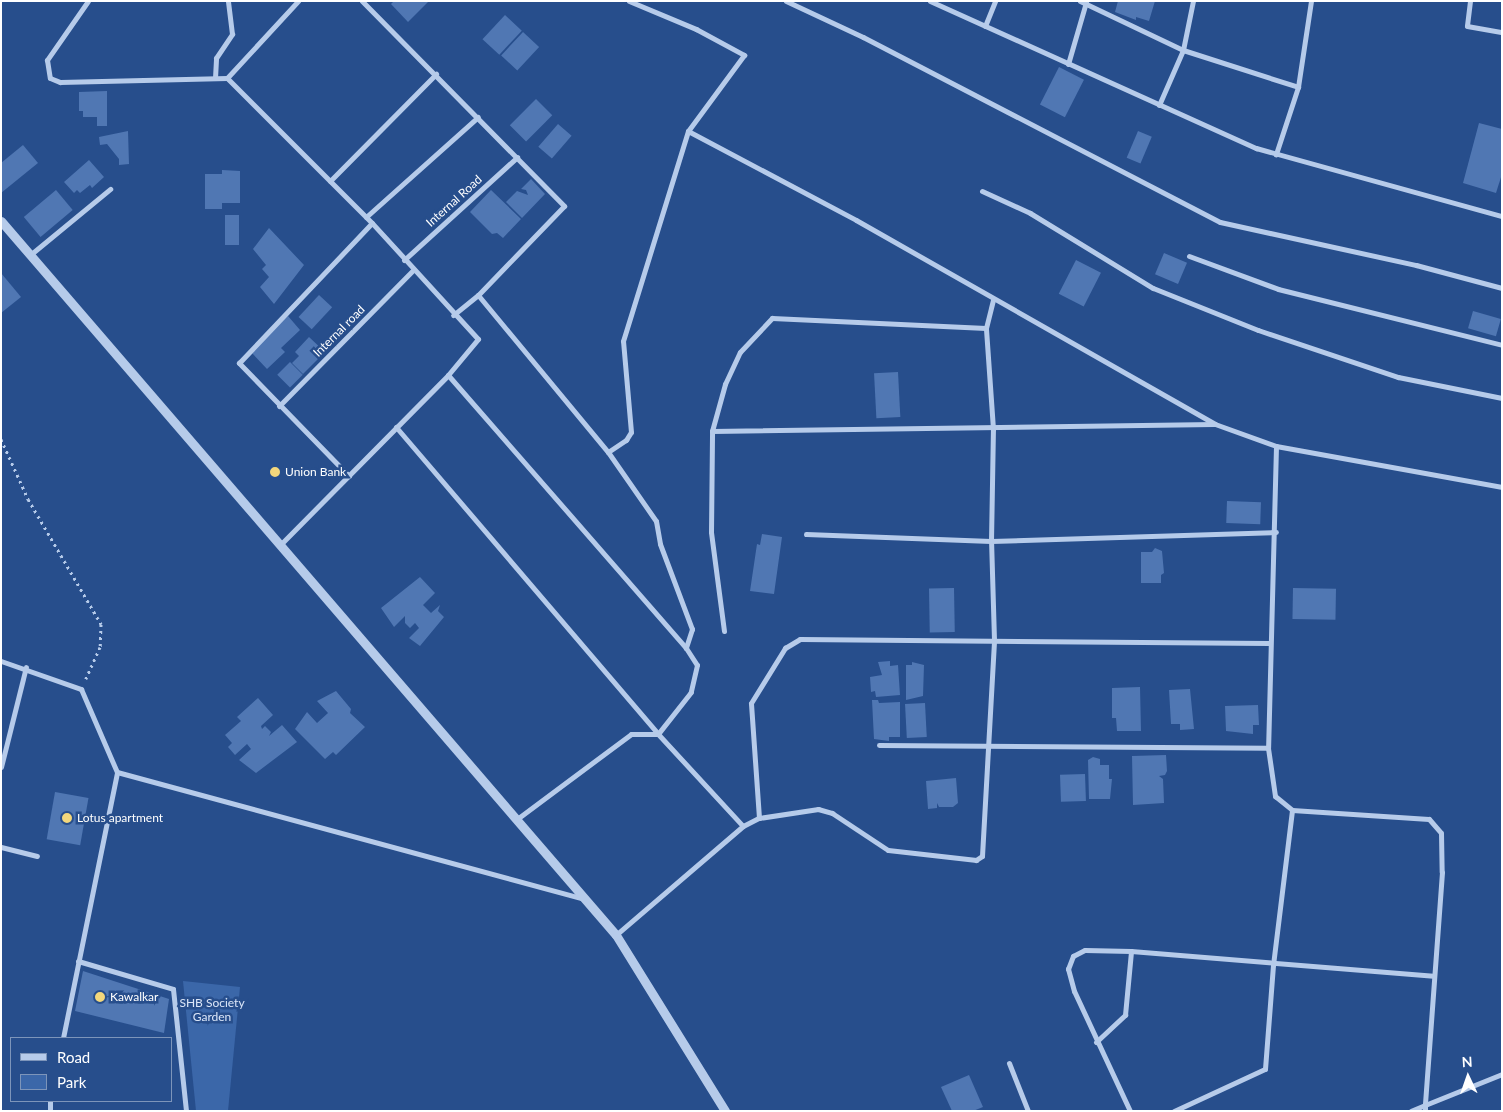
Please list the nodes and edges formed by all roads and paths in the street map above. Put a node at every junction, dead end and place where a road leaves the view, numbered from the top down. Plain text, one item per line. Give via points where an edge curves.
1 (88, 1) edge
2 (228, 1) edge
3 (298, 1) edge
4 (362, 1) edge
5 (629, 1) edge
6 (786, 1) edge
7 (930, 1) edge
8 (994, 1) edge
9 (1080, 1) edge
10 (1193, 1) edge
11 (1311, 1) edge
12 (1470, 1) edge
13 (1086, 3) edge
14 (985, 26) junction
15 (1502, 32) edge
16 (1183, 50) junction
17 (1068, 64) junction
18 (436, 74) junction
19 (215, 78) junction
20 (227, 78) junction
21 (1298, 86) junction
22 (1159, 105) junction
23 (478, 118) junction
24 (688, 131) junction
25 (1276, 154) junction
26 (517, 157) junction
27 (330, 181) junction
28 (110, 189) dead end
29 (982, 191) dead end
30 (1502, 216) edge
31 (366, 217) junction
32 (1, 221) edge
33 (372, 223) junction
34 (30, 255) junction
35 (1189, 256) dead end
36 (404, 260) junction
37 (413, 270) junction
38 (1502, 288) edge
39 (478, 295) junction
40 (993, 299) junction
41 (453, 315) junction
42 (986, 328) junction
43 (1502, 345) edge
44 (448, 375) junction
45 (1502, 398) edge
46 (279, 406) junction
47 (1216, 424) junction
48 (396, 427) junction
49 (993, 429) junction
50 (712, 431) junction
51 (1, 439) edge
52 (1276, 446) junction
53 (608, 452) junction
54 (349, 476) junction
55 (1502, 487) edge
56 (1276, 532) junction
57 (806, 534) dead end
58 (991, 541) junction
59 (280, 545) junction
60 (724, 631) dead end
61 (994, 640) junction
62 (1269, 643) junction
63 (686, 648) junction
64 (1, 661) edge
65 (26, 667) junction
66 (81, 689) junction
67 (658, 734) junction
68 (879, 744) dead end
69 (989, 744) junction
70 (1268, 748) junction
71 (1, 767) edge
72 (117, 772) junction
73 (1292, 810) junction
74 (759, 818) junction
75 (517, 819) junction
76 (743, 826) junction
77 (1, 847) edge
78 (37, 856) dead end
79 (585, 898) junction
80 (616, 935) junction
81 (1131, 951) junction
82 (78, 961) junction
83 (1273, 965) junction
84 (1432, 976) junction
85 (63, 1037) edge
86 (1096, 1042) junction
87 (1009, 1062) dead end
88 (1502, 1074) edge
89 (1425, 1108) edge
90 (186, 1111) edge
91 (725, 1111) edge
92 (1028, 1111) edge
93 (1130, 1111) edge
94 (1174, 1111) edge
95 (1412, 1111) edge

1 - 19 street via 50,55 46,69 50,78 60,82
2 - 19 street via 232,34 216,58
3 - 20 street
4 - 18 street
5 - 24 street via 696,29 744,55
6 - 38 street via 863,37 1220,222 1416,265
7 - 14 street
8 - 14 street
9 - 13 street
10 - 16 street
11 - 21 street
12 - 15 street via 1467,26
13 - 16 street
13 - 17 street
14 - 17 street
16 - 21 street
16 - 22 street
17 - 22 street
18 - 23 street
18 - 27 street
19 - 20 street
20 - 27 street
21 - 25 street
22 - 25 street
23 - 26 street
23 - 31 street
24 - 40 street via 856,220
24 - 53 street via 623,341 631,432 626,440
25 - 30 street
26 - 36 street, Internal Road
26 - 39 street via 564,206
27 - 31 street
28 - 34 street
29 - 45 street via 1030,213 1153,288 1258,330 1398,377
31 - 33 street
32 - 34 street
33 - 36 street
33 - 46 street via 241,357 240,367
34 - 59 street
35 - 43 street via 1278,289
36 - 37 street
37 - 41 street
37 - 46 street, Internal road
39 - 41 street
39 - 53 street
40 - 42 street
40 - 47 street
41 - 44 street via 478,339
42 - 49 street
42 - 50 street via 772,318 740,352 725,384
44 - 48 street
44 - 63 street
46 - 54 street
47 - 49 street
47 - 52 street
48 - 54 street
48 - 67 street
49 - 50 street
49 - 58 street
50 - 60 street via 711,532
51 - 66 path via 28,500 101,624 100,648
52 - 55 street
52 - 56 street
53 - 63 street via 656,521 660,544 692,628
54 - 59 street
56 - 58 street
56 - 62 street
57 - 58 street
58 - 61 street
59 - 75 street
61 - 62 street
61 - 69 street
61 - 74 street via 800,639 792,643 751,703
62 - 70 street
63 - 67 street via 697,665 692,692
64 - 65 street
65 - 66 street
65 - 71 street
66 - 72 street
67 - 75 street via 631,734
67 - 76 street
68 - 69 street
69 - 70 street
69 - 74 street via 984,851 976,860 888,850 832,813 818,809
70 - 73 street via 1275,796
72 - 79 street
72 - 82 street
73 - 83 street
73 - 84 street via 1429,819 1441,833 1442,872
74 - 76 street
75 - 79 street
76 - 80 street
77 - 78 street
79 - 80 street
80 - 91 street
81 - 83 street
81 - 86 street via 1126,1015
81 - 86 street via 1085,950 1073,956 1068,969
82 - 85 street
82 - 90 street via 173,989
83 - 84 street
83 - 94 street via 1265,1069
84 - 89 street
86 - 93 street
87 - 92 street
88 - 89 street
89 - 95 street

